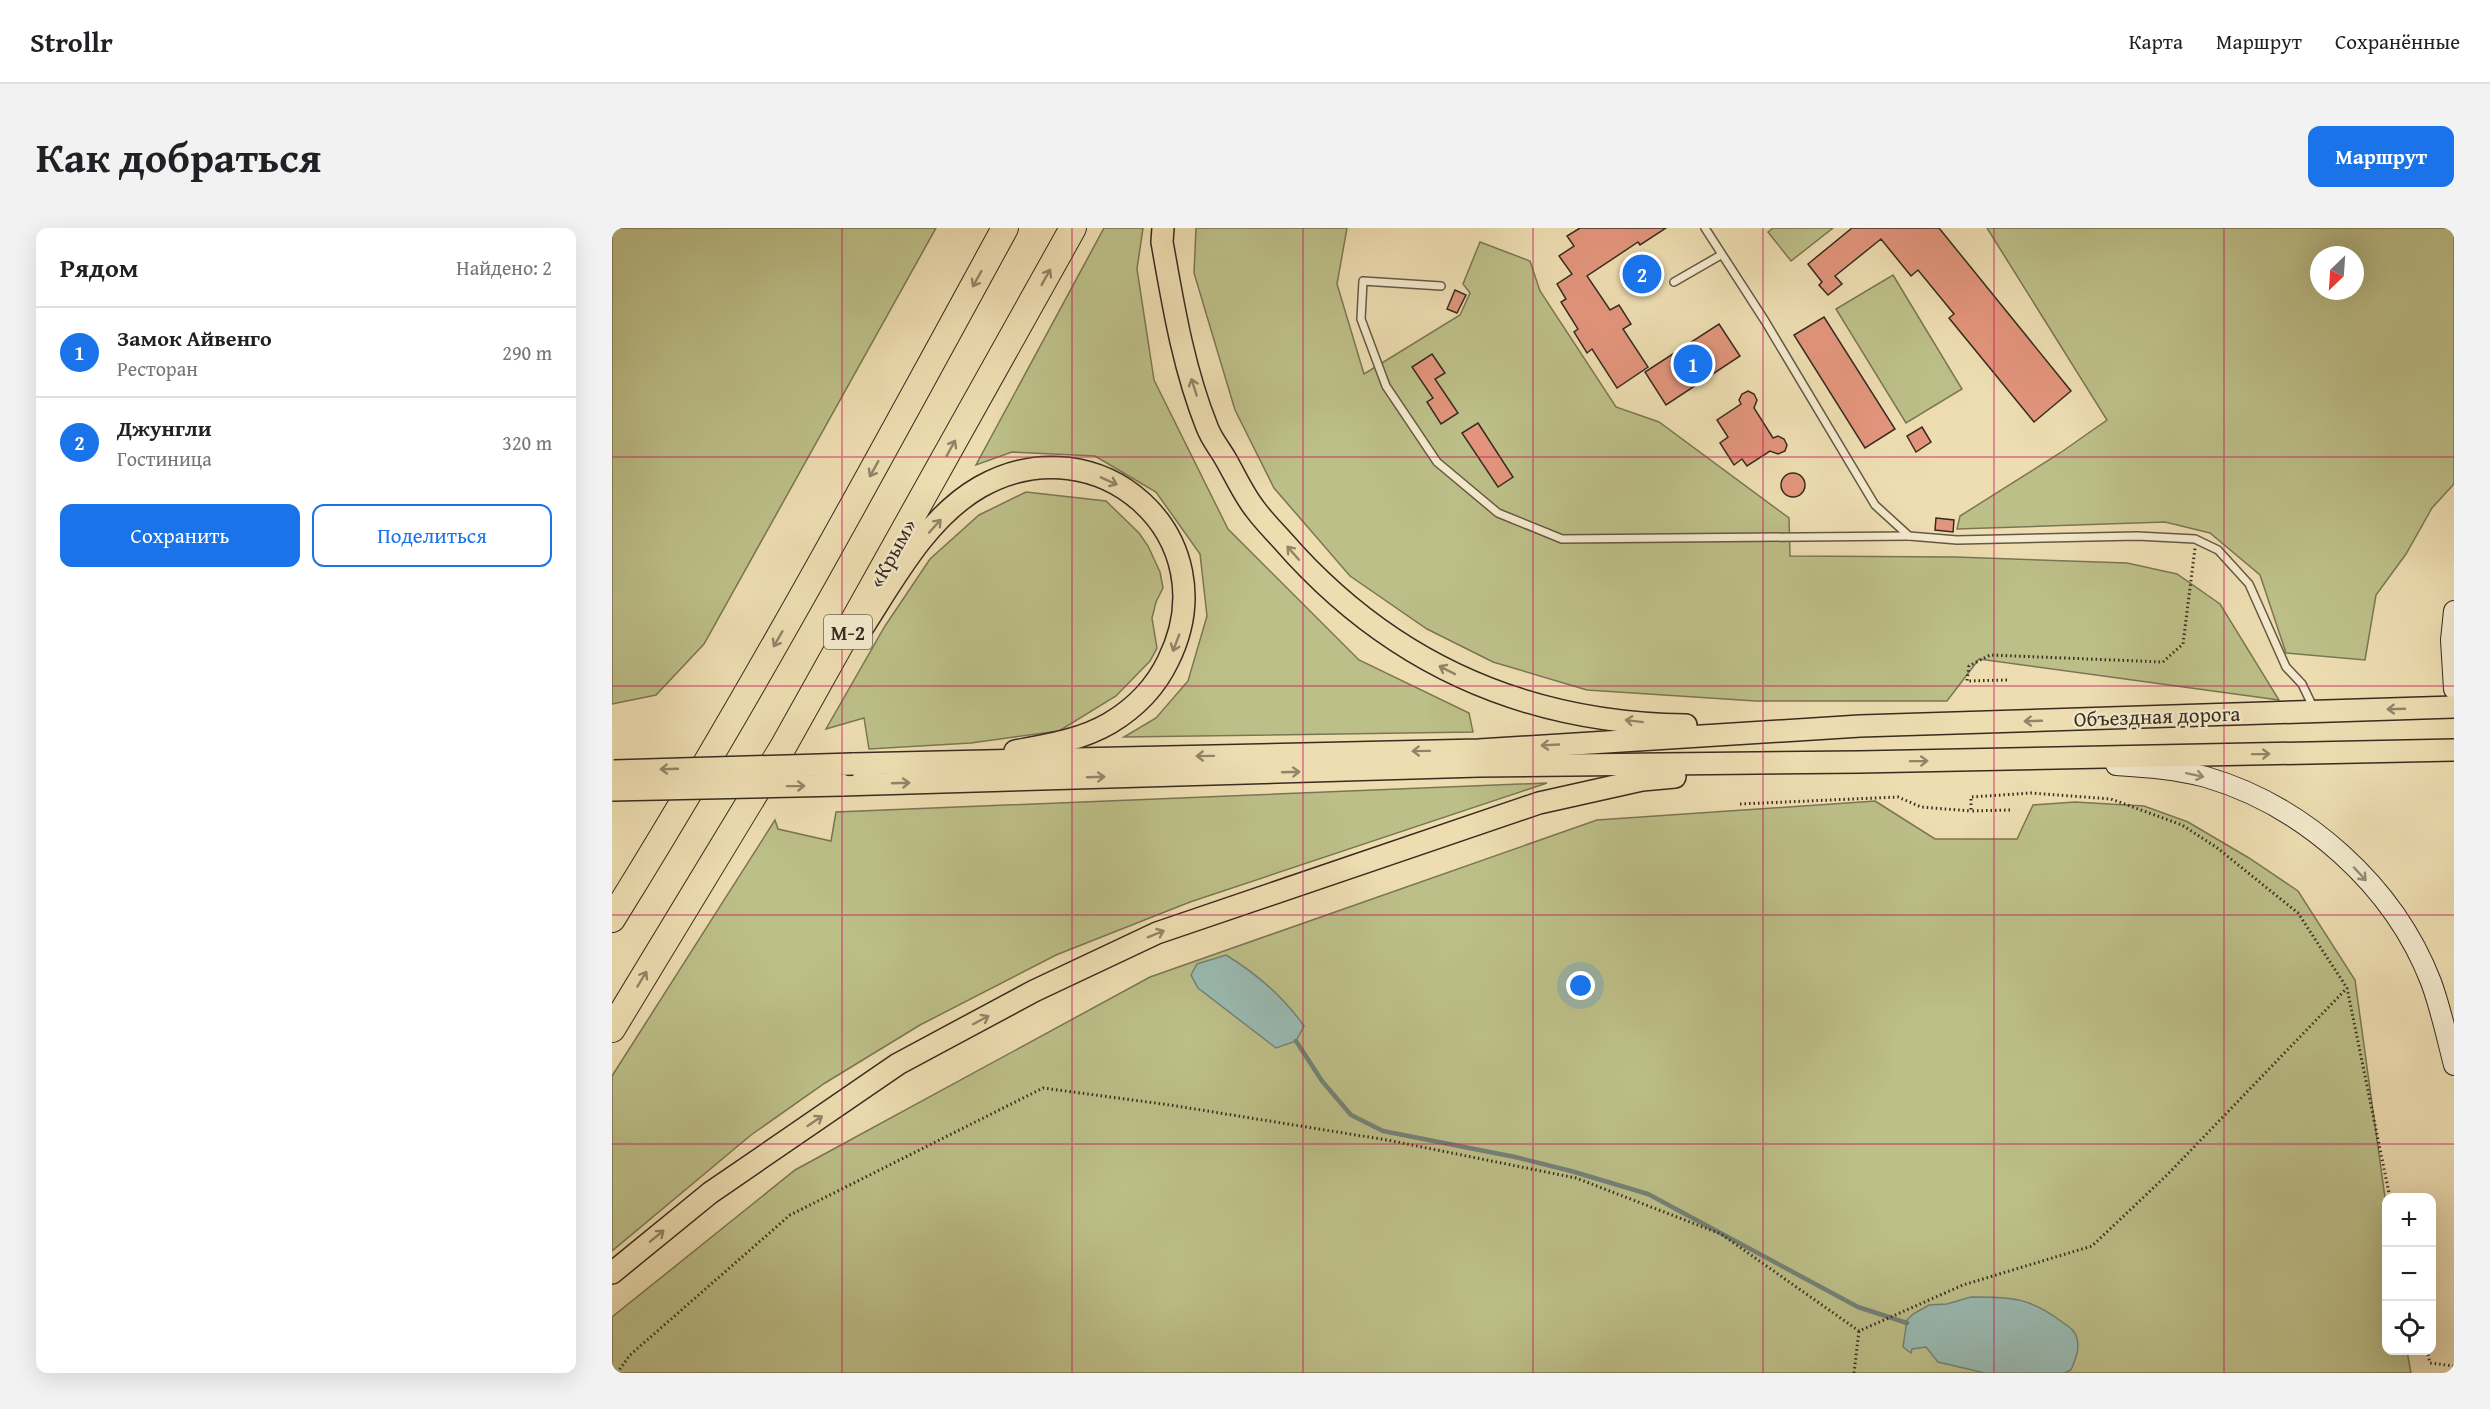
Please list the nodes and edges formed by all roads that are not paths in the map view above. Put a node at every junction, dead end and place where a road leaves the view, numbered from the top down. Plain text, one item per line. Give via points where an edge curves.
1 (1005, 228) edge
2 (1073, 228) edge
3 (1163, 228) edge
4 (1705, 228) edge
5 (1721, 255) junction
6 (1674, 282) dead end
7 (1441, 286) dead end
8 (1909, 536) junction
9 (2454, 611) edge
10 (2453, 680) edge
11 (2454, 707) edge
12 (2315, 711) junction
13 (1860, 726) junction
14 (783, 747) junction
15 (2454, 750) edge
16 (2012, 759) junction
17 (1860, 762) junction
18 (951, 763) junction
19 (613, 778) edge
20 (684, 804) junction
21 (612, 903) edge
22 (612, 919) edge
23 (612, 1029) edge
24 (2454, 1065) edge
25 (612, 1273) edge

1 -> 20 highway, М-2 via 827,555
14 -> 2 highway, «Крым» / М-2
13 -> 3 main road via 1660,724 1584,715 1510,698 1457,675 1411,652 1363,618 1313,576 1254,509 1207,428 1178,335
4 - 5 lane
5 - 6 lane
5 - 8 lane via 1875,505
7 - 8 lane via 1364,281 1361,319 1386,386 1437,462 1498,513 1562,539
8 - 12 lane via 1957,540 2137,536 2195,539 2218,550 2249,584 2286,667 2302,684
9 - 10 main road
11 -> 12 main road, Объездная дорога
12 -> 13 main road, Объездная дорога
13 -> 18 main road via 1479,750
14 -> 18 main road via 916,547 949,510 979,488 1013,472 1045,466 1083,470 1115,483 1143,501 1168,535 1183,572 1186,608 1178,642 1161,676 1139,701 1110,723 1069,741
23 -> 14 highway, «Крым» / М-2
16 -> 15 main road, Объездная дорога
17 -> 16 main road, Объездная дорога
16 -> 24 main road via 2160,768 2206,777 2247,792 2296,819 2340,852 2381,896 2411,939 2431,983
19 -> 17 main road, bridge via 842,785 1479,766
25 -> 17 main road via 710,1193 898,1064 1034,991 1157,933 1539,803 1642,780
18 -> 19 main road, bridge via 853,764
20 - 21 main road
20 - 22 highway, М-2

